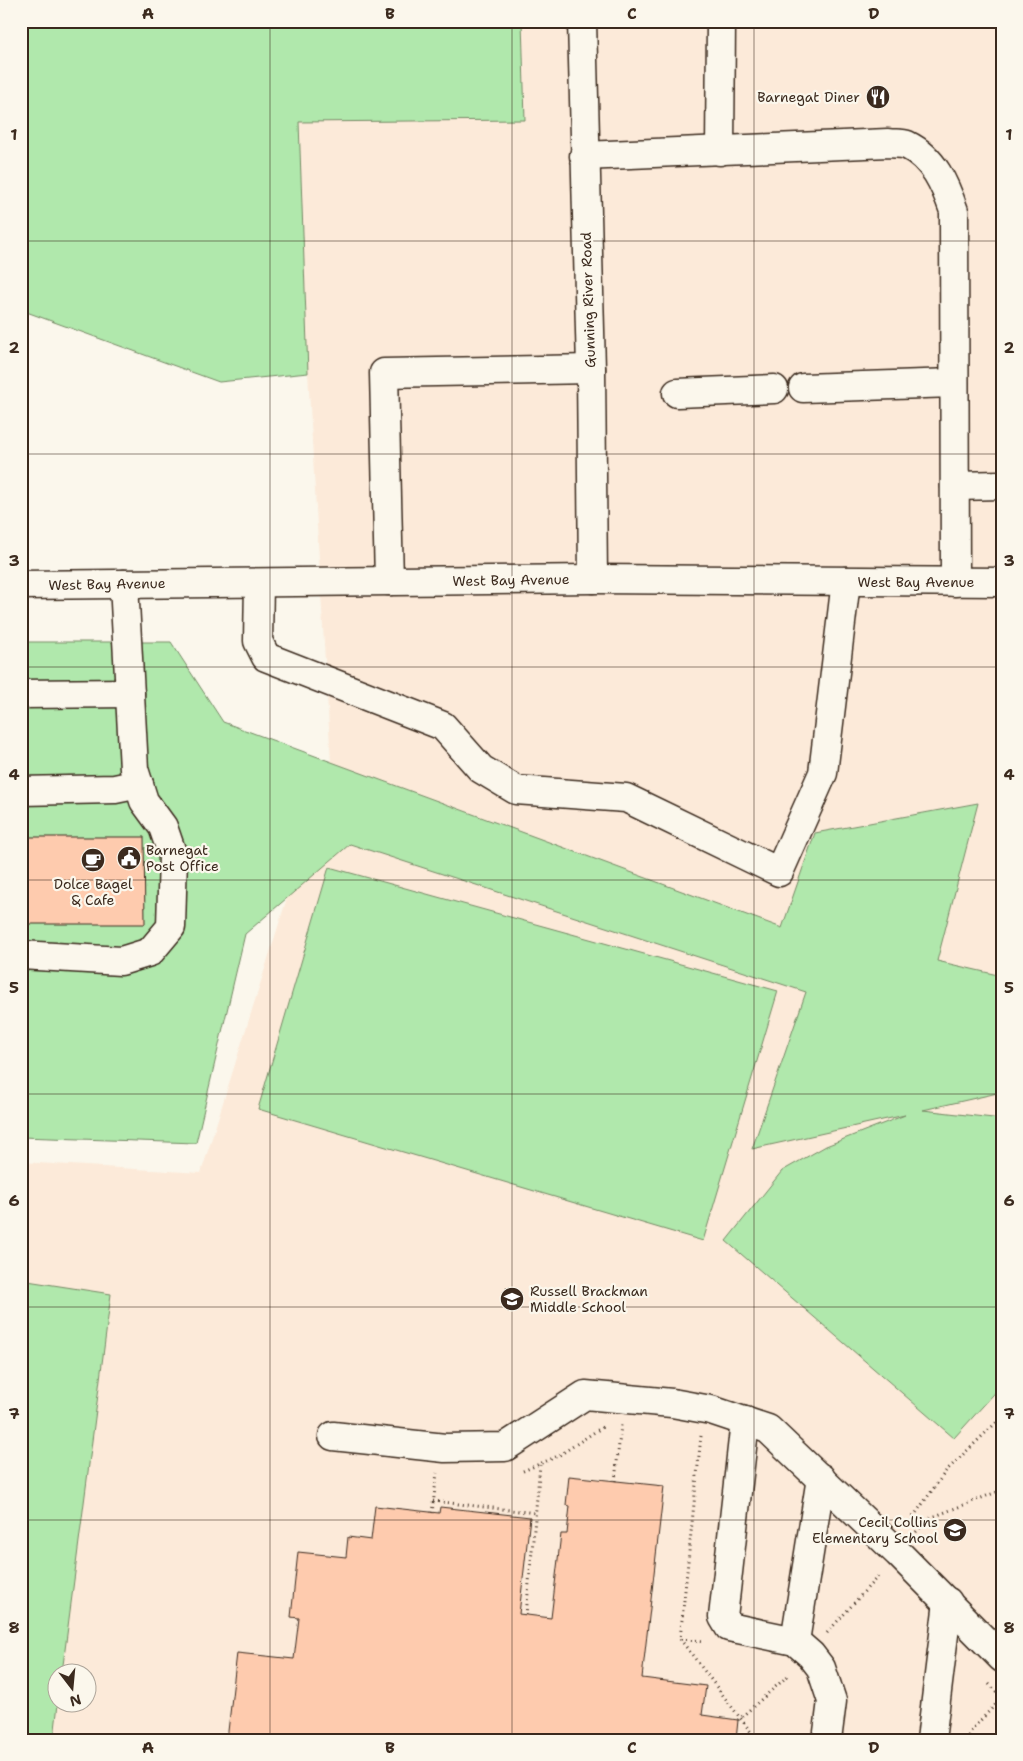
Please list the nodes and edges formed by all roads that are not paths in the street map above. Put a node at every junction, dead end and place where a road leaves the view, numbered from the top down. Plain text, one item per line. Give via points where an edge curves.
1 (582, 21) edge
2 (721, 21) edge
3 (720, 151) junction
4 (584, 156) junction
5 (591, 369) junction
6 (954, 383) junction
7 (803, 388) dead end
8 (774, 389) dead end
9 (677, 393) dead end
10 (1002, 485) edge
11 (955, 486) junction
12 (593, 579) junction
13 (389, 581) junction
14 (846, 581) junction
15 (955, 582) junction
16 (1002, 582) edge
17 (259, 583) junction
18 (124, 584) junction
19 (21, 586) edge
20 (130, 693) junction
21 (21, 694) edge
22 (21, 791) edge
23 (142, 793) junction
24 (21, 955) edge
25 (745, 1421) junction
26 (333, 1436) dead end
27 (821, 1478) junction
28 (948, 1602) junction
29 (795, 1641) junction
30 (1002, 1658) edge
31 (827, 1740) edge
32 (931, 1740) edge

1 - 4 main road, Gunning River Road
2 - 3 main road
3 - 4 main road
3 - 6 main road via 888,143 906,145 929,162 944,182 954,211
4 - 5 main road, Gunning River Road
5 - 12 main road, Gunning River Road
5 - 13 main road via 384,373
6 - 7 main road
6 - 11 main road
8 - 9 main road
10 - 11 main road
11 - 15 main road
12 - 13 main road, West Bay Avenue
12 - 14 main road, West Bay Avenue
13 - 17 main road, West Bay Avenue
14 - 15 main road, West Bay Avenue
14 - 17 main road via 823,773 779,872 626,798 516,790 481,769 443,726 266,657 258,641
15 - 16 main road, West Bay Avenue
17 - 18 main road, West Bay Avenue
18 - 19 main road, West Bay Avenue
18 - 20 main road
20 - 21 main road
20 - 23 main road via 134,769
22 - 23 main road via 115,789
23 - 24 main road via 163,827 173,856 171,927 150,952 121,961
25 - 26 main road via 672,1403 585,1395 505,1447 445,1448
25 - 27 main road via 768,1429
25 - 29 main road via 723,1617 730,1627
27 - 28 main road
27 - 29 main road
28 - 30 main road
28 - 32 main road
29 - 31 main road via 821,1668 832,1701

